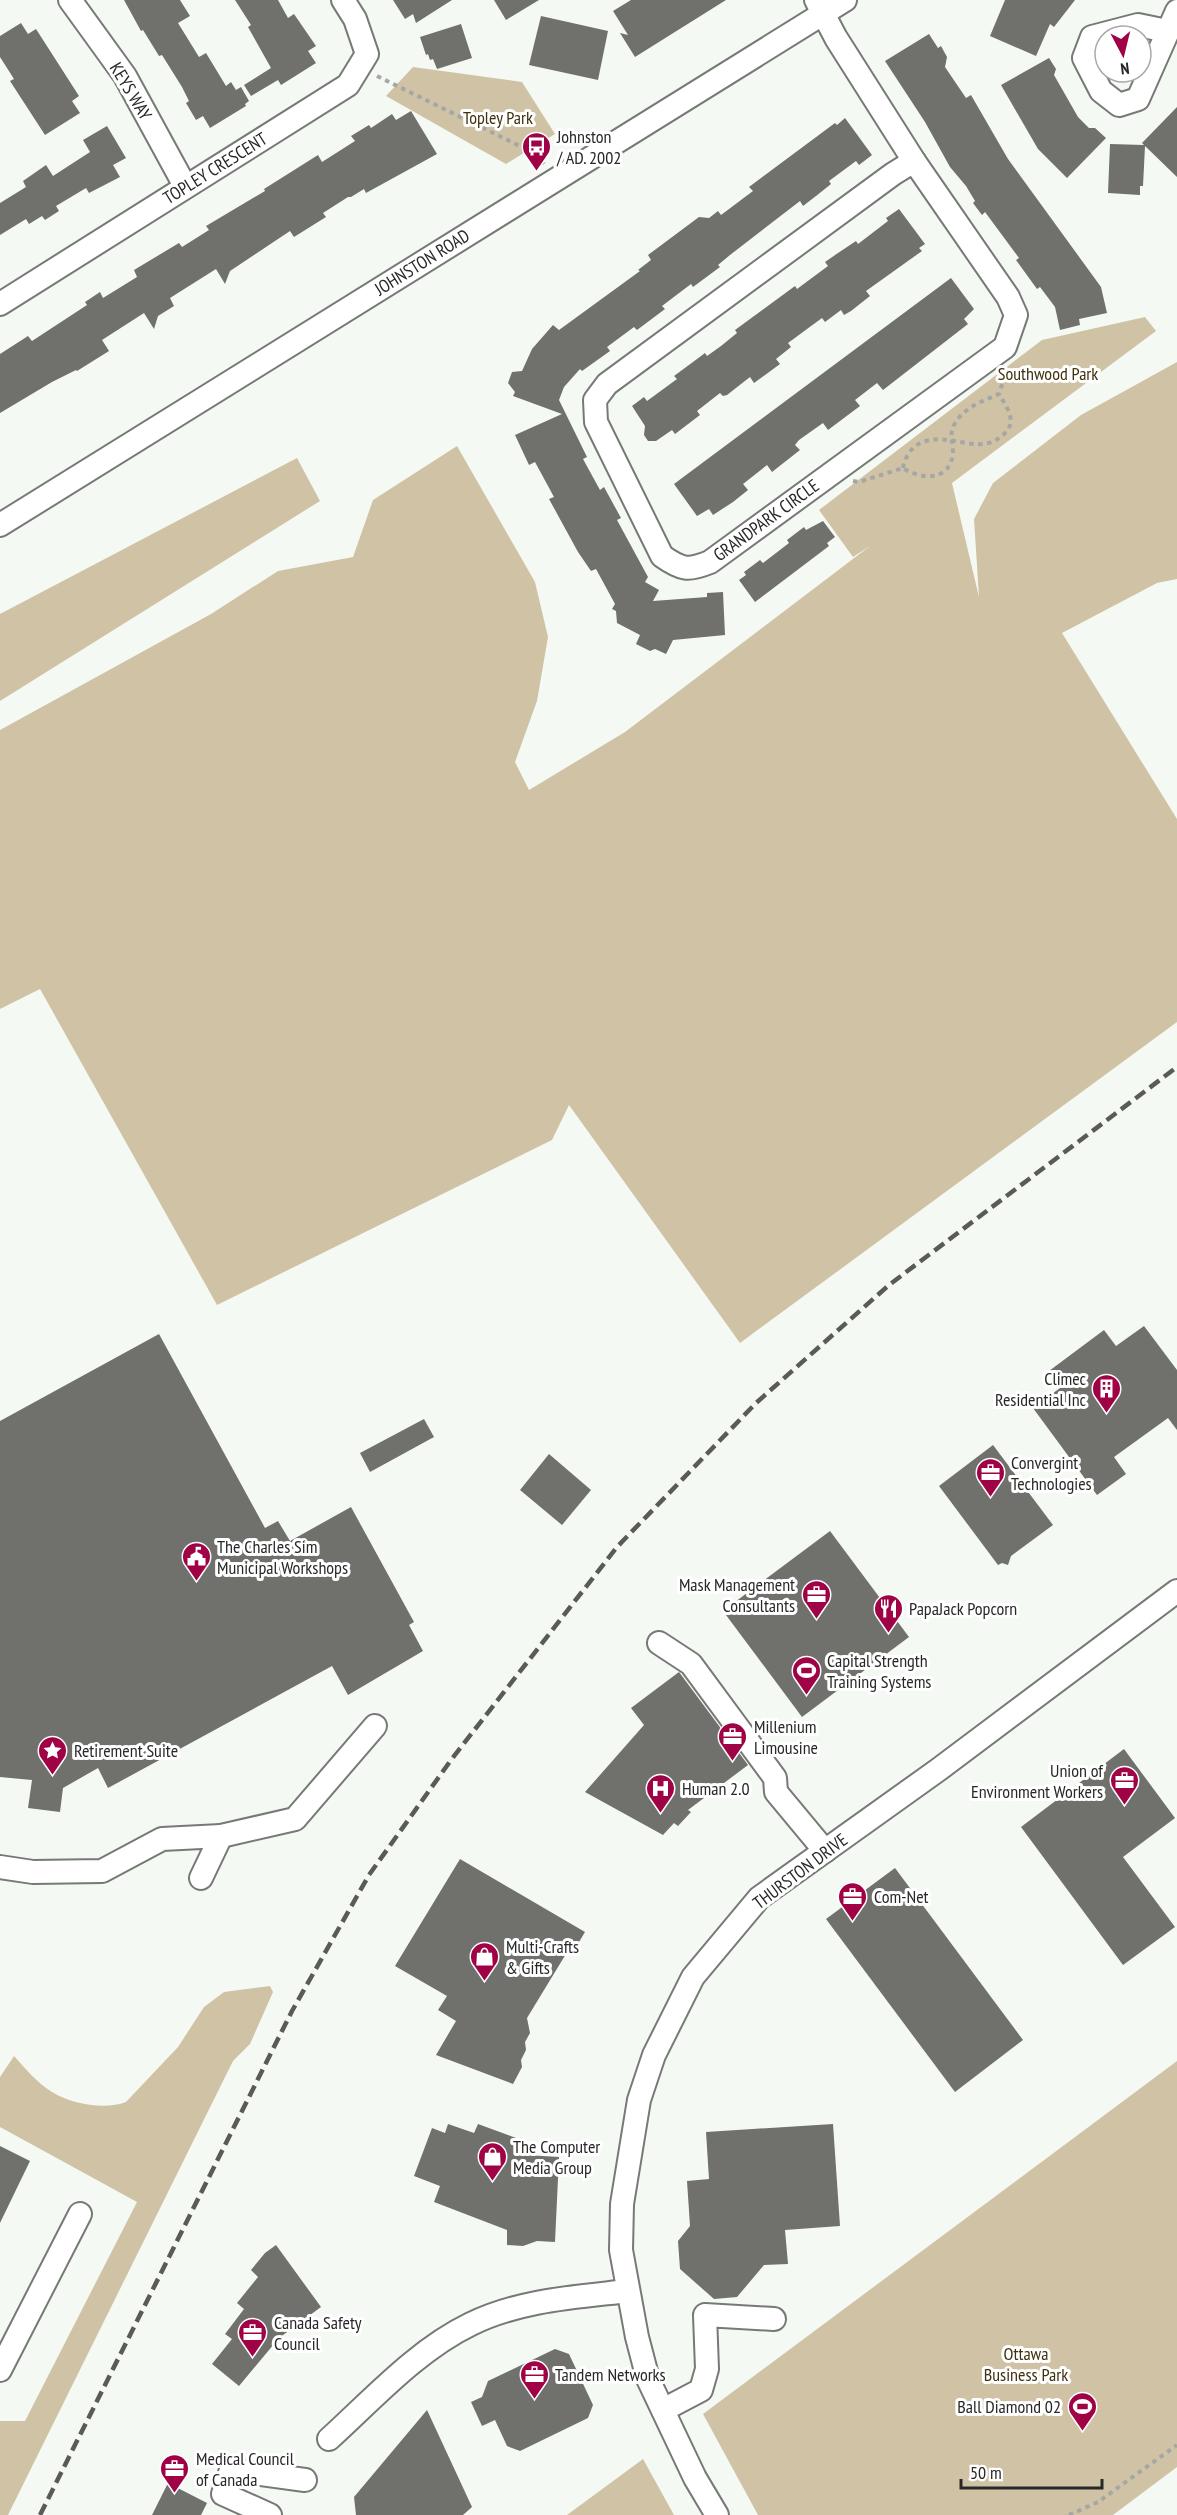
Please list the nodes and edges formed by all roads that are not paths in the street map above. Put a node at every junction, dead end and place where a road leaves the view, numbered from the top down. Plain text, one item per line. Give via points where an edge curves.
1 (70, 0) edge
2 (343, 0) edge
3 (844, 0) edge
4 (820, 7) edge
5 (914, 161) junction
6 (185, 186) junction
7 (0, 304) edge
8 (0, 525) edge
9 (1177, 1591) edge
10 (659, 1643) dead end
11 (375, 1726) dead end
12 (221, 1836) junction
13 (825, 1851) junction
14 (0, 1868) edge
15 (201, 1878) dead end
16 (80, 2214) dead end
17 (628, 2291) junction
18 (774, 2319) dead end
19 (0, 2370) edge
20 (663, 2410) junction
21 (329, 2439) dead end
22 (306, 2480) dead end
23 (270, 2515) edge
24 (717, 2515) edge

1 - 6 street, KEYS WAY via 125,76
2 - 6 street, TOPLEY CRESCENT via 355,19 367,54 348,85
3 - 4 street, JOHNSTON ROAD
4 - 5 street
4 - 8 street, JOHNSTON ROAD via 553,181
5 - 5 street, GRANDPARK CIRCLE via 606,384 596,400 596,422 662,556 676,566 691,569 710,562 1005,347 1016,315 1008,297
6 - 7 street, TOPLEY CRESCENT
9 - 13 street, THURSTON DRIVE
10 - 13 street via 691,1664 775,1778 776,1792
11 - 12 street via 296,1819
12 - 14 street via 162,1839 102,1870 33,1872
12 - 15 street
13 - 17 street, THURSTON DRIVE via 751,1907 693,1977 654,2055 639,2100 622,2204 621,2250
16 - 19 street
17 - 20 street, THURSTON DRIVE via 648,2379
17 - 21 street via 556,2299 471,2324 423,2354
18 - 20 street via 705,2315 707,2369 701,2390
20 - 24 street, THURSTON DRIVE
22 - 23 street via 231,2470 223,2494

